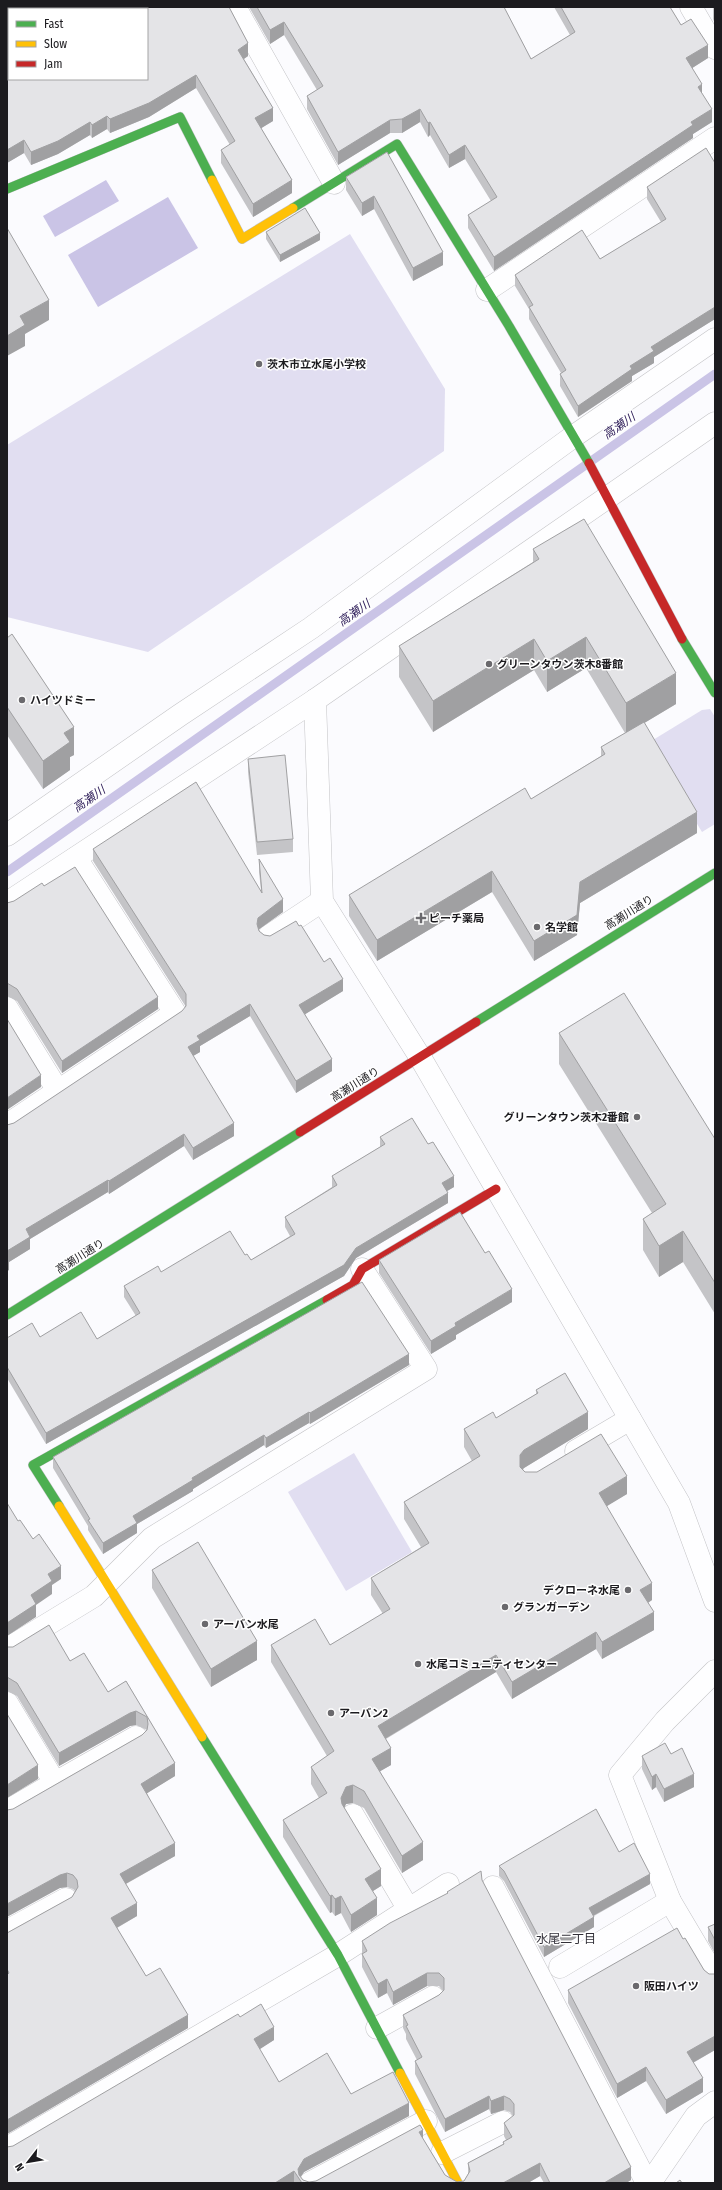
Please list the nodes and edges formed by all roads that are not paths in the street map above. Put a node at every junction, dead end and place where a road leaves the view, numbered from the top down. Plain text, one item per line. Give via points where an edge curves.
1 (235, 7) edge
2 (691, 7) edge
3 (715, 48) edge
4 (715, 138) edge
5 (334, 183) junction
6 (7, 189) edge
7 (487, 290) junction
8 (715, 339) edge
9 (715, 423) edge
10 (574, 436) junction
11 (607, 497) junction
12 (715, 693) edge
13 (315, 700) junction
14 (7, 835) edge
15 (76, 858) junction
16 (715, 873) edge
17 (322, 901) junction
18 (7, 903) edge
19 (269, 936) edge
20 (7, 1008) edge
21 (420, 1057) junction
22 (58, 1091) junction
23 (7, 1125) edge
24 (496, 1189) junction
25 (362, 1269) junction
26 (7, 1315) edge
27 (630, 1418) junction
28 (558, 1462) edge
29 (107, 1584) junction
30 (715, 1601) edge
31 (7, 1649) edge
32 (715, 1671) edge
33 (7, 1703) edge
34 (136, 1737) edge
35 (55, 1783) junction
36 (7, 1811) edge
37 (353, 1815) dead end
38 (448, 1884) dead end
39 (493, 1887) dead end
40 (66, 1899) edge
41 (670, 1901) junction
42 (409, 1910) junction
43 (7, 1931) edge
44 (338, 1955) junction
45 (560, 1967) dead end
46 (715, 1977) edge
47 (433, 1997) edge
48 (377, 2028) junction
49 (715, 2102) edge
50 (426, 2121) junction
51 (503, 2122) edge
52 (7, 2148) edge
53 (442, 2153) junction
54 (310, 2183) edge
55 (458, 2183) edge
56 (647, 2183) edge
57 (650, 2183) edge

1 - 5 street
2 - 3 street
4 - 7 street
5 - 6 street via 242,239 180,117
5 - 7 street via 397,144
7 - 10 street
8 - 10 street
9 - 11 street
10 - 11 street
10 - 14 street via 311,628
11 - 12 street via 690,655
11 - 13 street
13 - 15 street
13 - 17 street
15 - 18 street
15 - 22 street via 175,1013
16 - 21 street, 高瀬川通り
17 - 19 street
17 - 21 street
20 - 22 street
21 - 24 street
21 - 26 street, 高瀬川通り
22 - 23 street
24 - 25 street
24 - 27 street
25 - 29 street via 426,1369 152,1538
25 - 29 street via 353,1285 33,1465
27 - 28 street
27 - 30 street via 679,1503
29 - 31 street via 94,1596
29 - 44 street
32 - 41 street via 666,1721 620,1775
33 - 35 street
34 - 35 street
35 - 36 street
37 - 42 street
38 - 42 street
39 - 56 street
40 - 43 street
41 - 45 street
41 - 46 street
42 - 44 street
44 - 48 street
44 - 52 street
47 - 48 street
48 - 50 street
49 - 57 street via 696,2116
50 - 53 street
50 - 54 street
51 - 53 street
53 - 55 street

